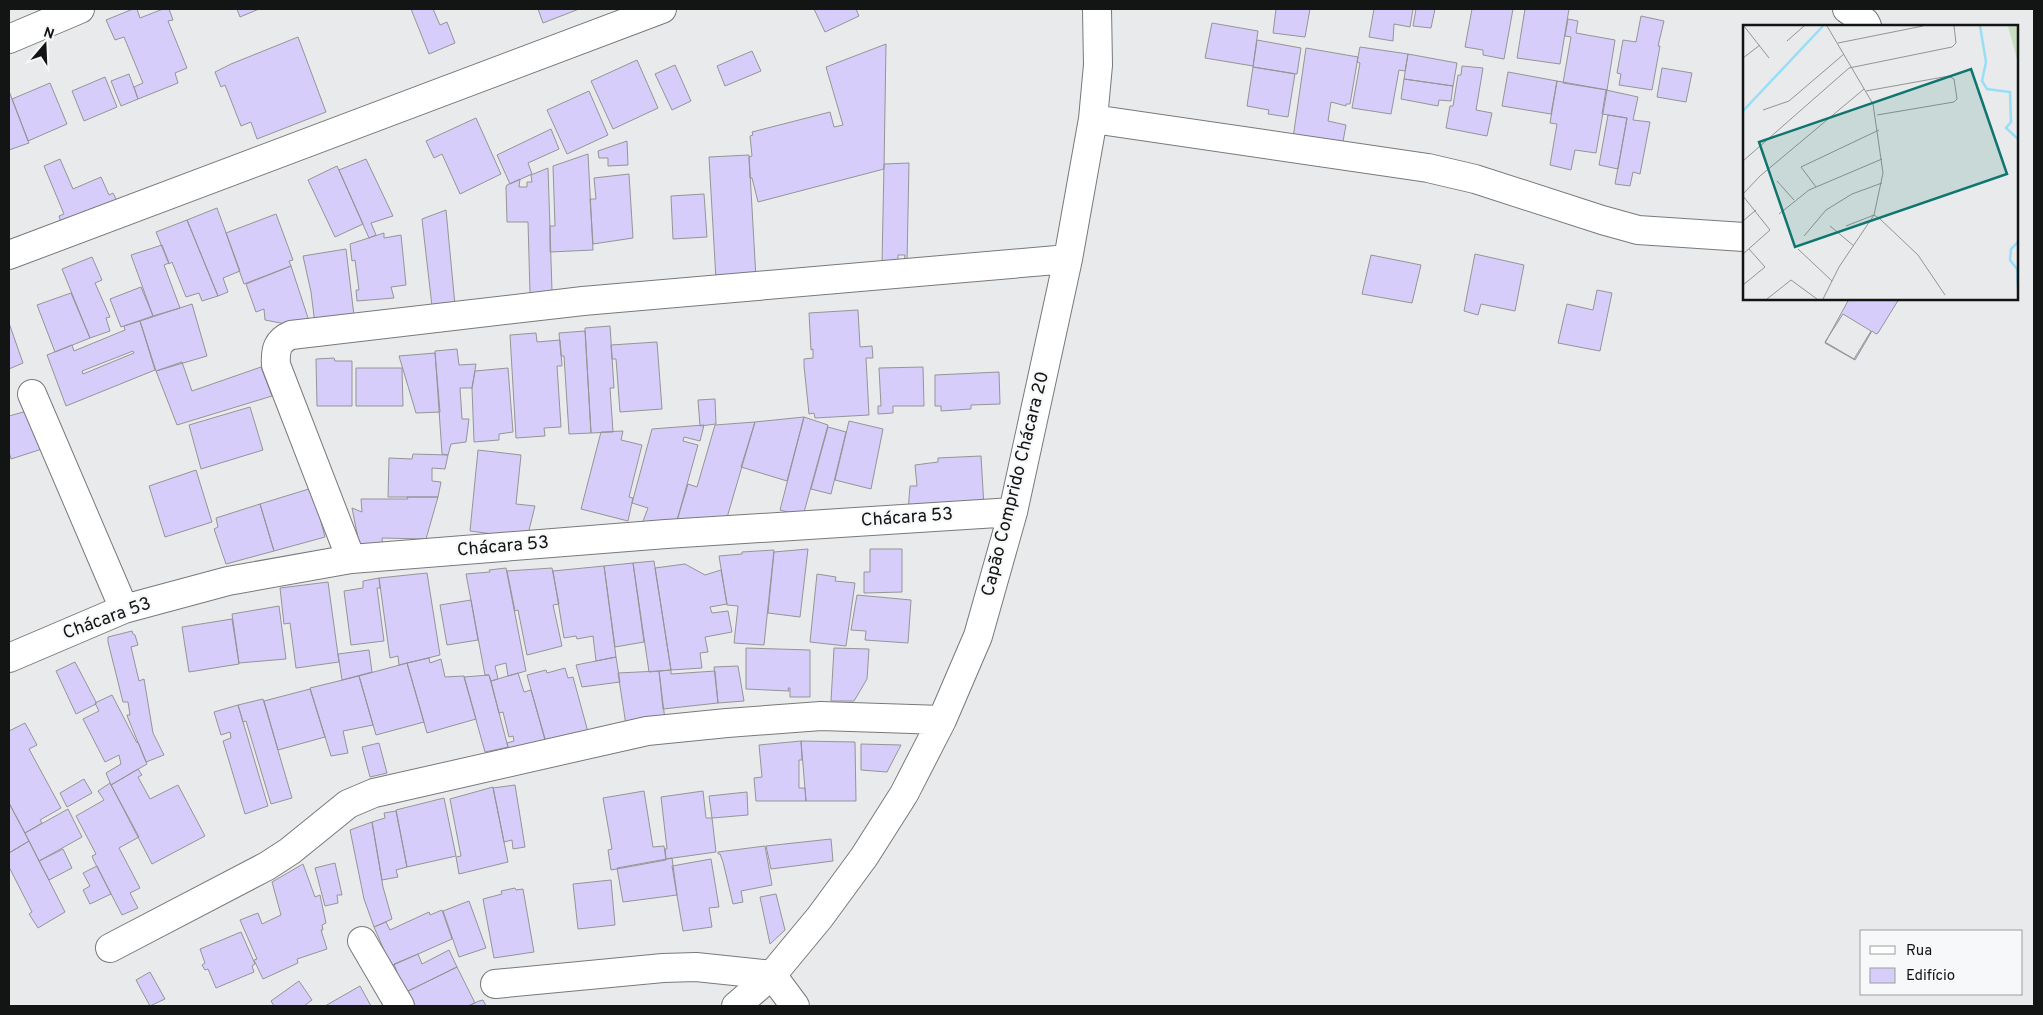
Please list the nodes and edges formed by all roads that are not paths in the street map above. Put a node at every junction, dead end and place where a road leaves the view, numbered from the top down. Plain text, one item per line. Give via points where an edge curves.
1 (80, 9) edge
2 (662, 9) edge
3 (1097, 9) edge
4 (1847, 9) edge
5 (1866, 25) edge
6 (9, 38) edge
7 (1093, 118) junction
8 (1743, 237) edge
9 (9, 255) edge
10 (1068, 259) junction
11 (32, 394) dead end
12 (1013, 512) junction
13 (351, 559) junction
14 (124, 609) junction
15 (9, 658) edge
16 (942, 720) junction
17 (362, 941) dead end
18 (110, 948) dead end
19 (772, 975) junction
20 (496, 984) dead end
21 (400, 1006) edge
22 (736, 1006) edge
23 (795, 1006) edge

1 - 6 street
2 - 9 street
3 - 7 street, Capão Comprido Chácara 20 via 1098,65
4 - 5 street
7 - 8 street via 1428,168 1475,179 1638,230
7 - 10 street, Capão Comprido Chácara 20
10 - 12 street, Capão Comprido Chácara 20
10 - 13 street via 583,301 283,338 275,354 276,365
11 - 14 street
12 - 13 street, Chácara 53 via 666,534
12 - 16 street, Capão Comprido Chácara 20 via 978,636
13 - 14 street, Chácara 53 via 228,581
14 - 15 street, Chácara 53
16 - 18 street via 821,716 647,731 374,793 348,804 268,866
16 - 19 street, Capão Comprido Chácara 20 via 904,794 864,856
17 - 21 street
19 - 20 street via 696,967 663,968
19 - 22 street, Capão Comprido Chácara 20
19 - 23 street

